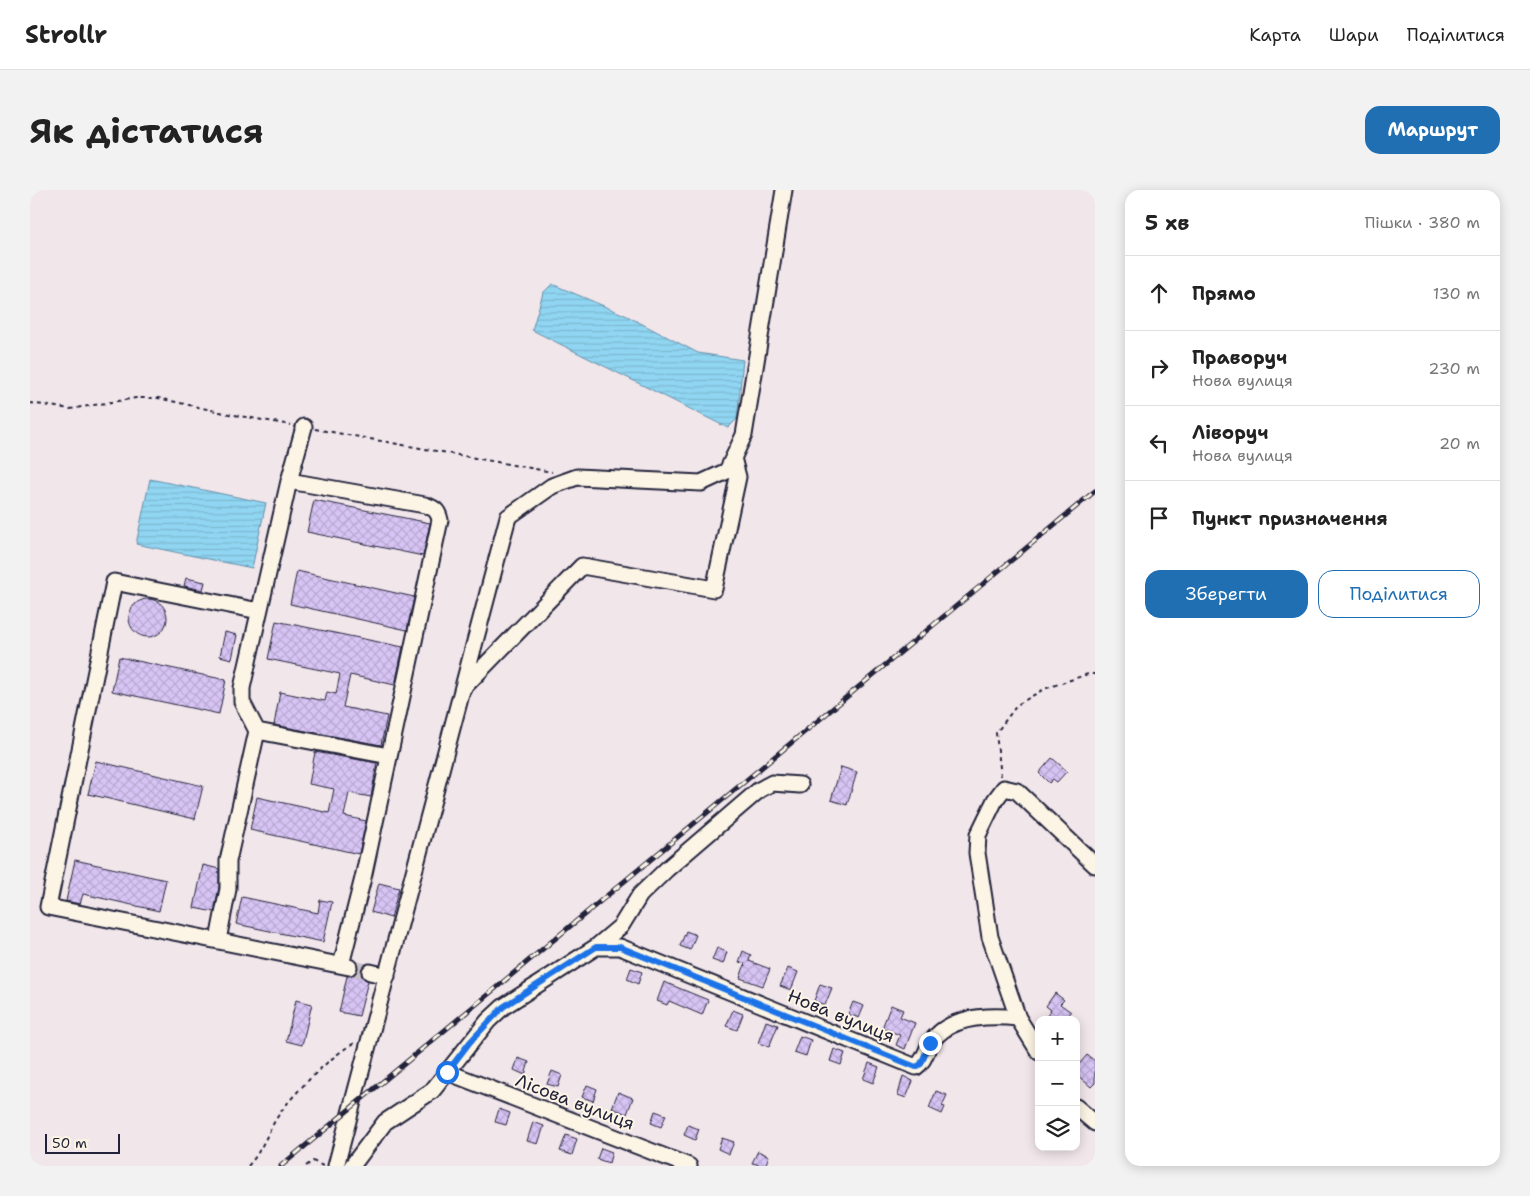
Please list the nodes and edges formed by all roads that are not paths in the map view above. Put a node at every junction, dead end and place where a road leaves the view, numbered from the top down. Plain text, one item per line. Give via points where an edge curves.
1 (784, 190) edge
2 (304, 427) dead end
3 (733, 458) junction
4 (289, 480) junction
5 (260, 611) junction
6 (463, 688) junction
7 (257, 731) junction
8 (389, 756) junction
9 (800, 785) dead end
10 (1095, 865) edge
11 (621, 926) junction
12 (218, 940) junction
13 (596, 947) junction
14 (620, 947) junction
15 (370, 972) tunnel mouth
16 (387, 976) junction
17 (1018, 1018) junction
18 (1035, 1046) edge
19 (447, 1072) junction
20 (1080, 1110) edge
21 (1095, 1123) edge
22 (336, 1166) edge
23 (352, 1166) edge
24 (689, 1166) edge

1 - 3 street via 744,435
2 - 4 street
3 - 6 street via 727,471 701,483 577,477 552,486 508,517
3 - 6 street via 738,477 714,590 582,566
4 - 5 street
4 - 8 street via 425,505 438,513 440,520
5 - 7 street via 242,688 242,702
5 - 12 street via 114,582 48,907
6 - 16 street
7 - 8 street
7 - 12 street via 228,861 228,888
8 - 12 street via 345,966
9 - 11 street via 772,783 759,790 640,895
10 - 17 street via 1017,791 1004,788 995,800 978,835 977,853 990,937
11 - 13 street
11 - 14 street
13 - 14 street, Нова вулиця
13 - 19 street via 503,1007
14 - 17 street, Нова вулиця via 916,1067 921,1064 930,1043 943,1028 953,1023 1000,1016
15 - 16 street
16 - 22 street
17 - 18 street
19 - 23 street via 432,1091 385,1122
19 - 24 street, Лісова вулиця
20 - 21 street

